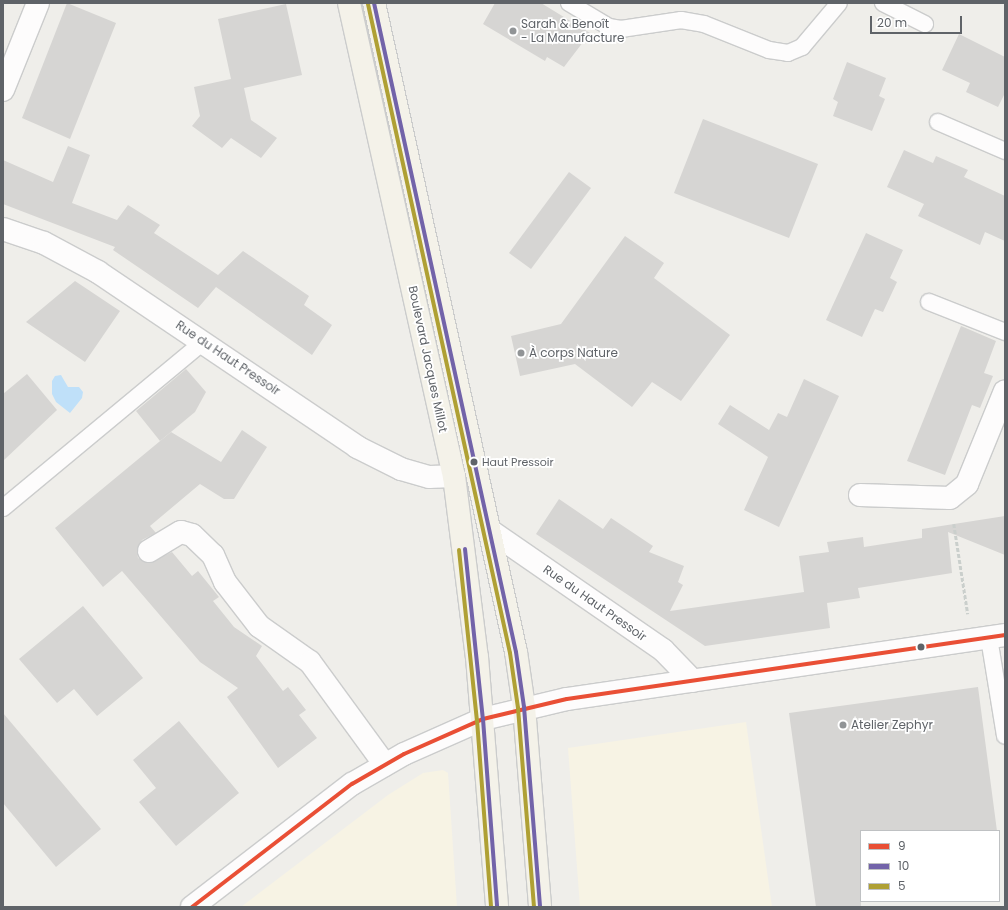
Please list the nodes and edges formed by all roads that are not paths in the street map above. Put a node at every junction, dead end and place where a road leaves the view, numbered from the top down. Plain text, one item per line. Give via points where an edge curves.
1 (38, 3) edge
2 (349, 3) edge
3 (374, 3) edge
4 (569, 3) edge
5 (839, 3) edge
6 (883, 3) edge
7 (925, 24) dead end
8 (3, 90) edge
9 (938, 122) dead end
10 (1005, 151) edge
11 (3, 229) edge
12 (929, 302) dead end
13 (1005, 332) edge
14 (204, 341) junction
15 (1005, 391) edge
16 (454, 476) junction
17 (860, 495) dead end
18 (3, 508) edge
19 (492, 532) junction
20 (149, 551) dead end
21 (997, 637) edge
22 (693, 681) junction
23 (524, 707) junction
24 (483, 719) junction
25 (1005, 736) edge
26 (385, 765) junction
27 (192, 907) edge
28 (497, 907) edge
29 (540, 907) edge

1 - 8 street
2 - 16 main road, Boulevard Jacques Millot
3 - 19 main road, Boulevard Jacques Millot
4 - 5 lane via 609,27 621,29 682,20 722,30 769,50 788,53 802,47
6 - 7 lane
9 - 10 lane
11 - 14 street, Rue du Haut Pressoir via 73,257
12 - 13 lane
14 - 16 street, Rue du Haut Pressoir via 358,447 401,469 429,477
14 - 18 lane
15 - 17 street via 967,484 950,498
16 - 24 main road, Boulevard Jacques Millot
19 - 22 street, Rue du Haut Pressoir via 663,650
19 - 23 main road, Boulevard Jacques Millot
20 - 26 street via 181,532 192,535 213,555 226,582 259,626 310,662
21 - 22 street
21 - 25 lane
22 - 23 street
23 - 24 street
23 - 29 main road, Boulevard Jacques Millot
24 - 26 street
24 - 28 main road, Boulevard Jacques Millot
26 - 27 street via 352,784

